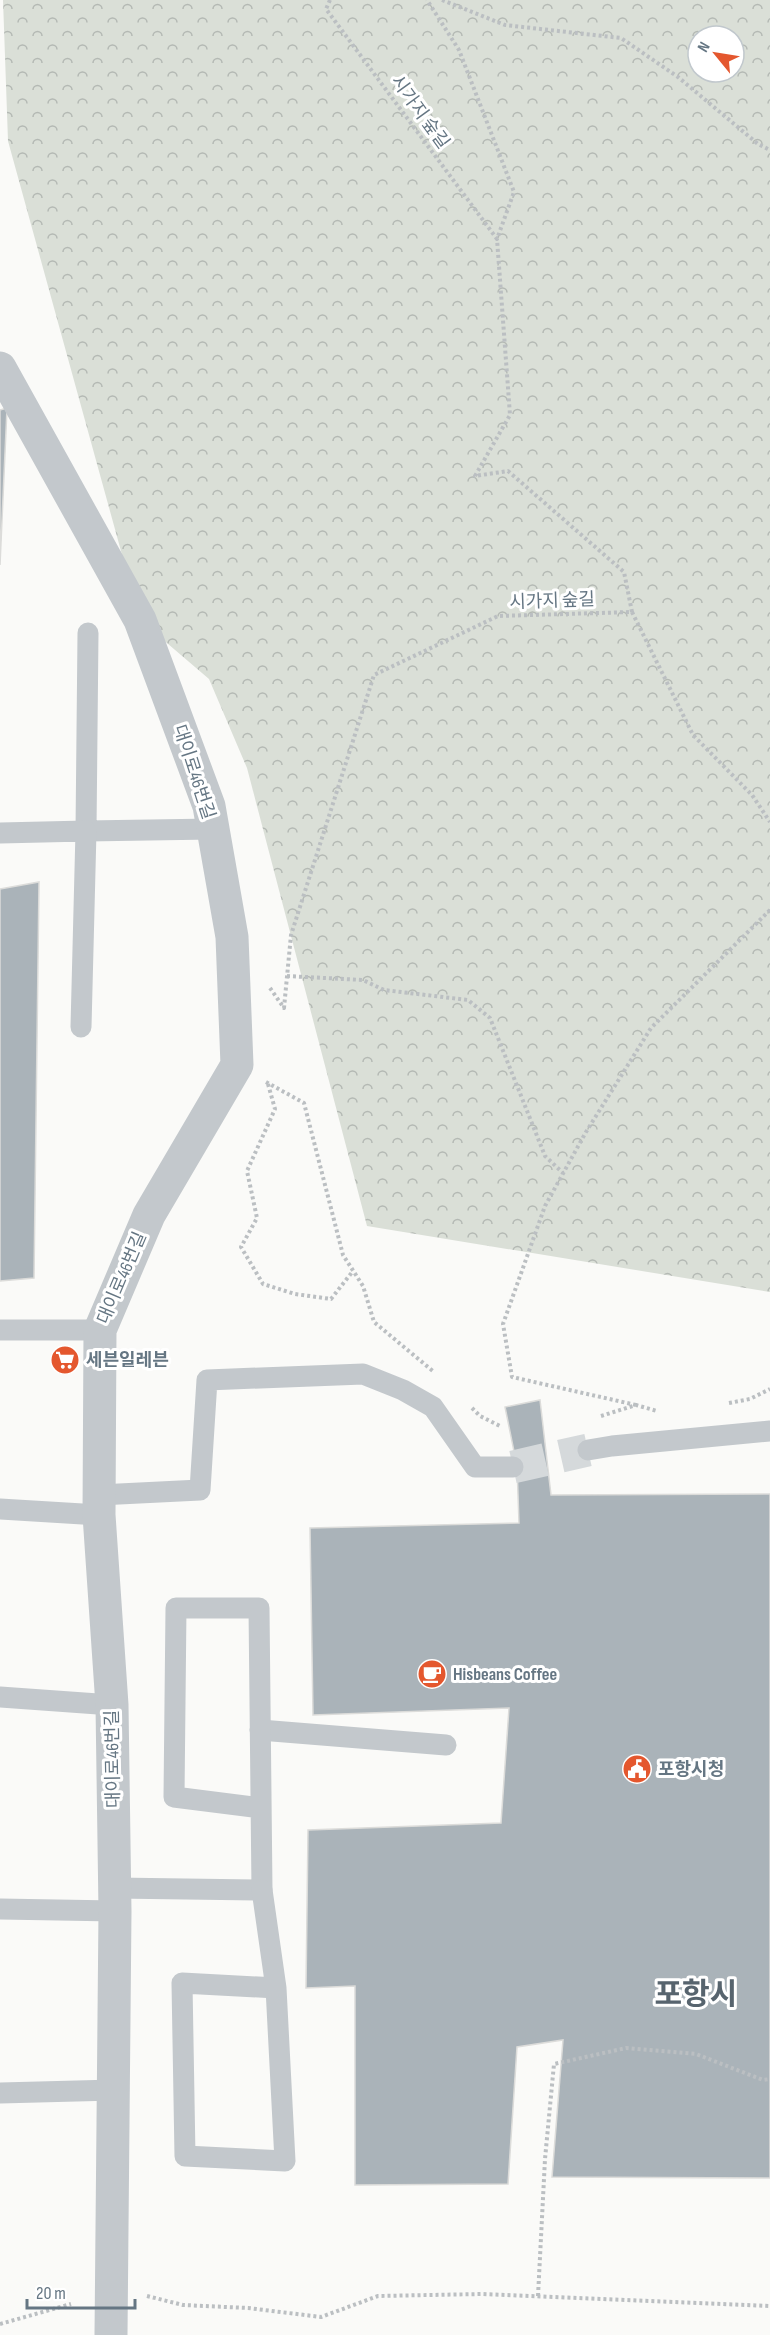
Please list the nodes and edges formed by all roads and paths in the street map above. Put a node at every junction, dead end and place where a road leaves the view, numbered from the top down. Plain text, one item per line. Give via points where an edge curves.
1 (330, 0) edge
2 (427, 0) edge
3 (442, 0) edge
4 (770, 150) edge
5 (497, 239) junction
6 (0, 368) edge
7 (632, 612) junction
8 (88, 633) dead end
9 (770, 822) edge
10 (213, 829) junction
11 (86, 831) junction
12 (0, 833) edge
13 (770, 910) edge
14 (287, 976) junction
15 (265, 982) dead end
16 (81, 1027) dead end
17 (237, 1065) junction
18 (267, 1083) junction
19 (563, 1173) junction
20 (353, 1271) junction
21 (0, 1330) edge
22 (100, 1330) junction
23 (436, 1373) dead end
24 (770, 1389) edge
25 (466, 1402) dead end
26 (636, 1405) junction
27 (719, 1405) dead end
28 (666, 1414) dead end
29 (593, 1418) dead end
30 (502, 1426) dead end
31 (770, 1431) edge
32 (588, 1450) tunnel mouth
33 (513, 1467) tunnel mouth
34 (99, 1505) junction
35 (0, 1509) edge
36 (0, 1697) edge
37 (112, 1705) junction
38 (260, 1730) junction
39 (446, 1745) dead end
40 (261, 1808) junction
41 (262, 1890) junction
42 (115, 1899) junction
43 (0, 1909) edge
44 (276, 1988) junction
45 (770, 2079) edge
46 (115, 2090) junction
47 (0, 2093) edge
48 (146, 2296) dead end
49 (538, 2296) junction
50 (71, 2304) dead end
51 (770, 2306) edge
52 (0, 2324) edge
53 (111, 2335) edge

1 - 5 path, 시가지 숲길 via 326,9
2 - 5 path via 459,50 514,192
3 - 4 path via 505,25 621,38 678,77
5 - 7 path via 510,415 475,476 508,471 545,502 624,572
6 - 10 street, 대이로46번길 via 140,620 209,806
7 - 9 path via 693,735 752,795
7 - 14 path, 시가지 숲길 via 498,616 375,675 291,935
8 - 11 lane
10 - 11 lane
10 - 17 street, 대이로46번길 via 232,937
11 - 12 lane
11 - 16 lane
13 - 19 path via 651,1028
14 - 15 path, 시가지 숲길 via 284,1008
14 - 19 path via 363,980 384,990 468,1000 490,1018 545,1156
17 - 18 path
17 - 22 street, 대이로46번길 via 149,1215
18 - 20 path via 304,1103 343,1255
18 - 20 path via 275,1109 247,1171 257,1218 241,1247 263,1284 295,1294 331,1299
19 - 26 path via 545,1206 503,1324 512,1377
20 - 23 path via 363,1286 374,1322
21 - 22 lane
22 - 34 street, 대이로46번길
24 - 27 path via 750,1399
25 - 30 path via 480,1416
26 - 28 path
26 - 29 path
31 - 32 lane
33 - 34 lane via 475,1467 433,1407 363,1374 207,1380 200,1491
34 - 35 lane
34 - 37 street, 대이로46번길
36 - 37 lane
37 - 42 street, 대이로46번길
38 - 39 lane
38 - 40 lane
38 - 40 lane via 259,1608 176,1608 174,1797
40 - 41 lane
41 - 42 lane
41 - 44 lane
42 - 43 lane
42 - 46 street, 대이로46번길
44 - 44 lane via 182,1983 185,2156 285,2161
45 - 49 path via 763,2080 696,2054 626,2048 554,2064
46 - 47 lane
46 - 53 street, 대이로46번길
48 - 49 path via 183,2305 321,2317 378,2296
49 - 51 path
50 - 52 path

